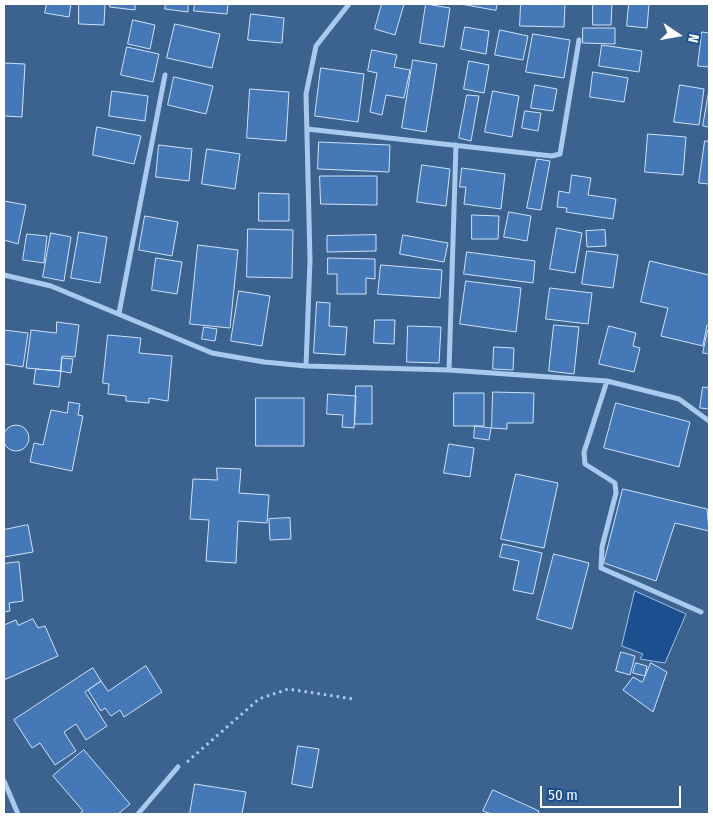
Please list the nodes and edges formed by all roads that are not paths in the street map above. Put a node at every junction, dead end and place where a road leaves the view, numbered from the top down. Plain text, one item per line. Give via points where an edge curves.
1 (349, 4) edge
2 (579, 40) dead end
3 (165, 75) dead end
4 (307, 129) junction
5 (456, 145) junction
6 (4, 275) edge
7 (119, 313) junction
8 (306, 366) junction
9 (449, 370) junction
10 (607, 381) junction
11 (709, 421) edge
12 (701, 612) dead end
13 (178, 768) road end
14 (4, 781) edge
15 (18, 814) edge
16 (138, 814) edge

1 - 4 street via 316,46 306,94
2 - 5 street via 560,154 552,156
3 - 7 street
4 - 5 street
4 - 8 street via 310,260
5 - 9 street
6 - 7 street via 51,286
7 - 8 street via 212,353
8 - 9 street
9 - 10 street
10 - 11 street via 679,399
10 - 12 street via 584,452 585,464 614,483 616,493 602,547 601,568
13 - 16 street
14 - 15 street

